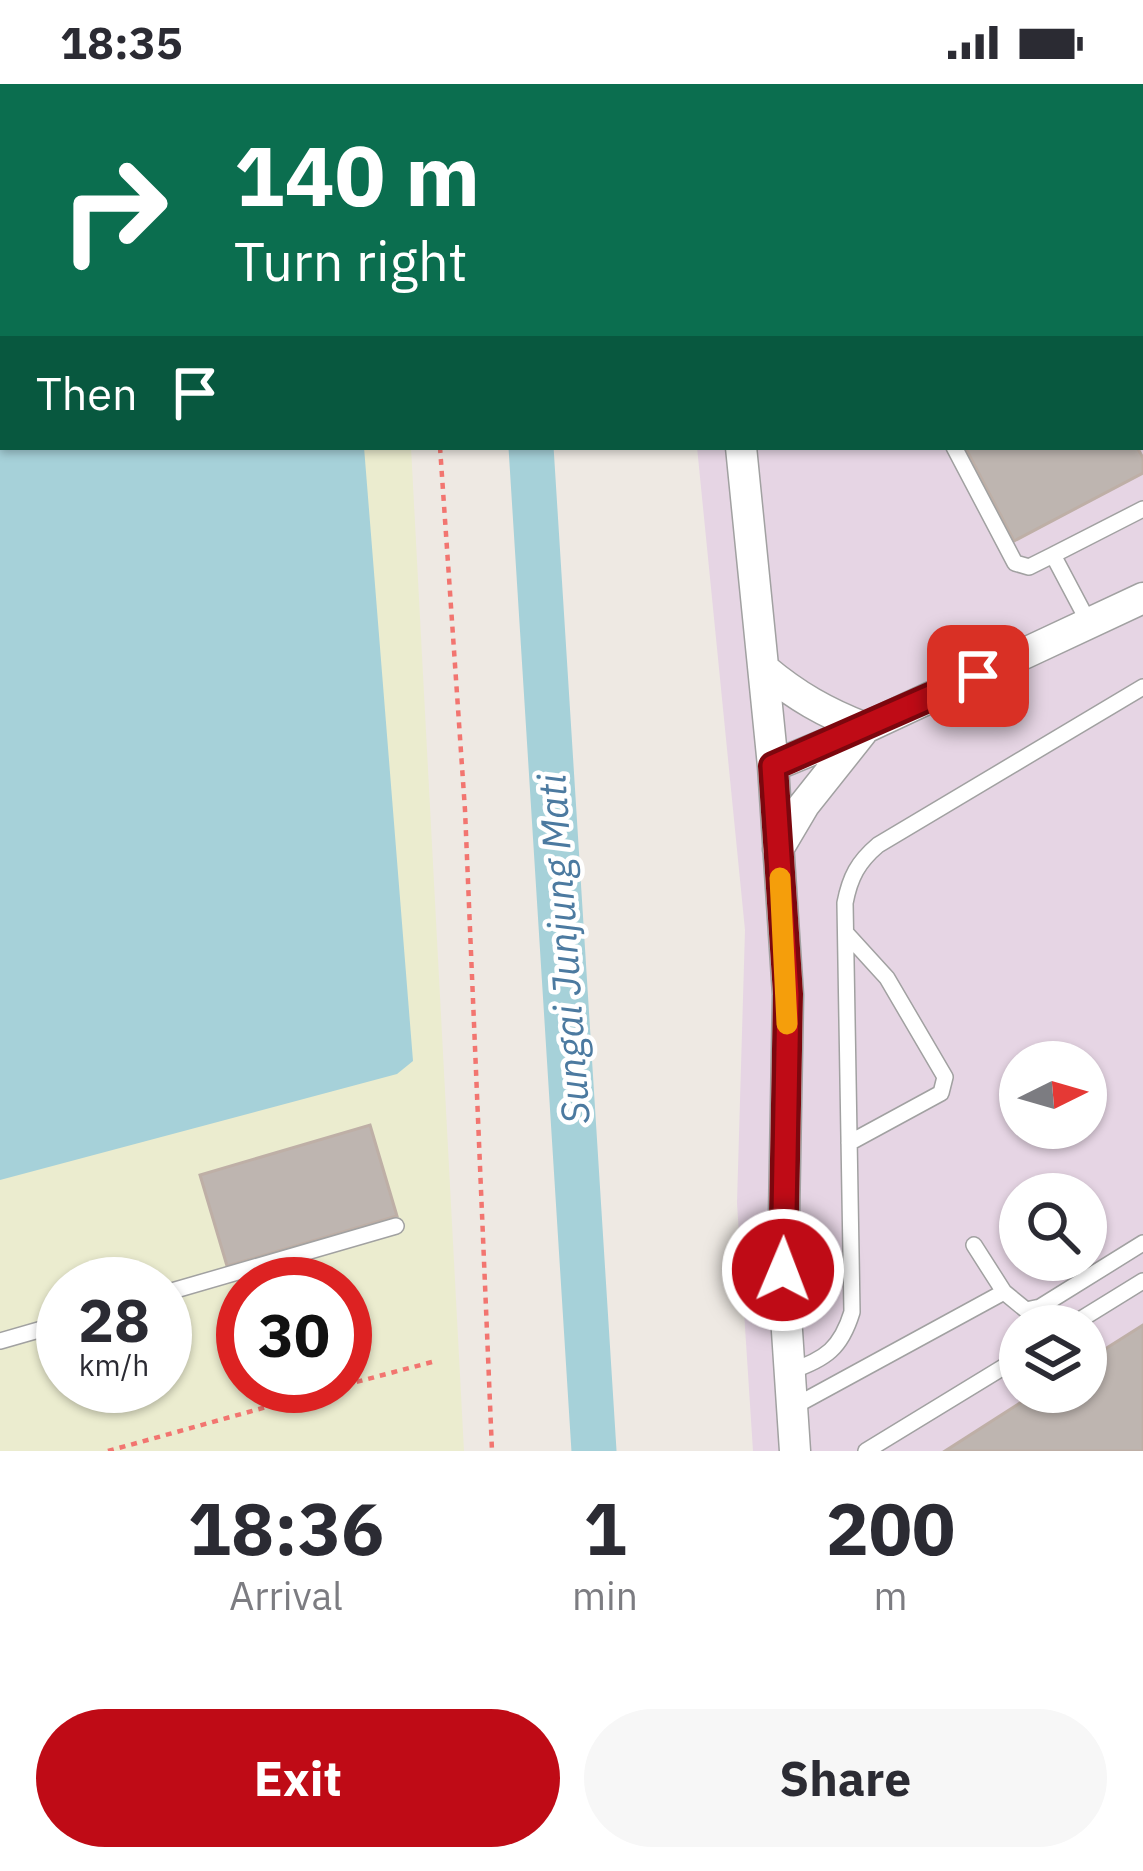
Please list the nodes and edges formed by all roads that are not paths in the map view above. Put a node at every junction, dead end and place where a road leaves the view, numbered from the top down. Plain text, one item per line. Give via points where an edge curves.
1 (741, 450) edge
2 (956, 450) edge
3 (1143, 509) edge
4 (1054, 555) junction
5 (1139, 608) edge
6 (1090, 625) junction
7 (764, 669) junction
8 (1143, 687) edge
9 (866, 728) junction
10 (773, 766) junction
11 (778, 848) junction
12 (846, 933) junction
13 (849, 1143) junction
14 (396, 1226) dead end
15 (1143, 1244) edge
16 (974, 1245) dead end
17 (1143, 1281) edge
18 (192, 1285) edge
19 (1004, 1292) junction
20 (1104, 1305) edge
21 (36, 1331) edge
22 (0, 1341) edge
23 (999, 1370) edge
24 (791, 1371) junction
25 (793, 1407) junction
26 (795, 1451) edge
27 (866, 1451) edge

1 - 7 street
2 - 4 lane via 1016,563 1029,567
3 - 4 lane
4 - 6 lane
5 - 6 street
6 - 9 street
7 - 9 street via 828,714
7 - 10 street
8 - 12 lane via 878,845 849,880
9 - 10 street
9 - 11 street
10 - 11 street
11 - 24 street via 788,994 783,1270
12 - 13 lane
12 - 13 lane via 887,978 946,1085
13 - 24 lane via 852,1312 826,1359
14 - 18 lane
15 - 19 lane via 1040,1307 1026,1310
16 - 19 lane
17 - 20 lane
19 - 25 lane
21 - 22 lane
23 - 27 lane
24 - 25 street
25 - 26 street

